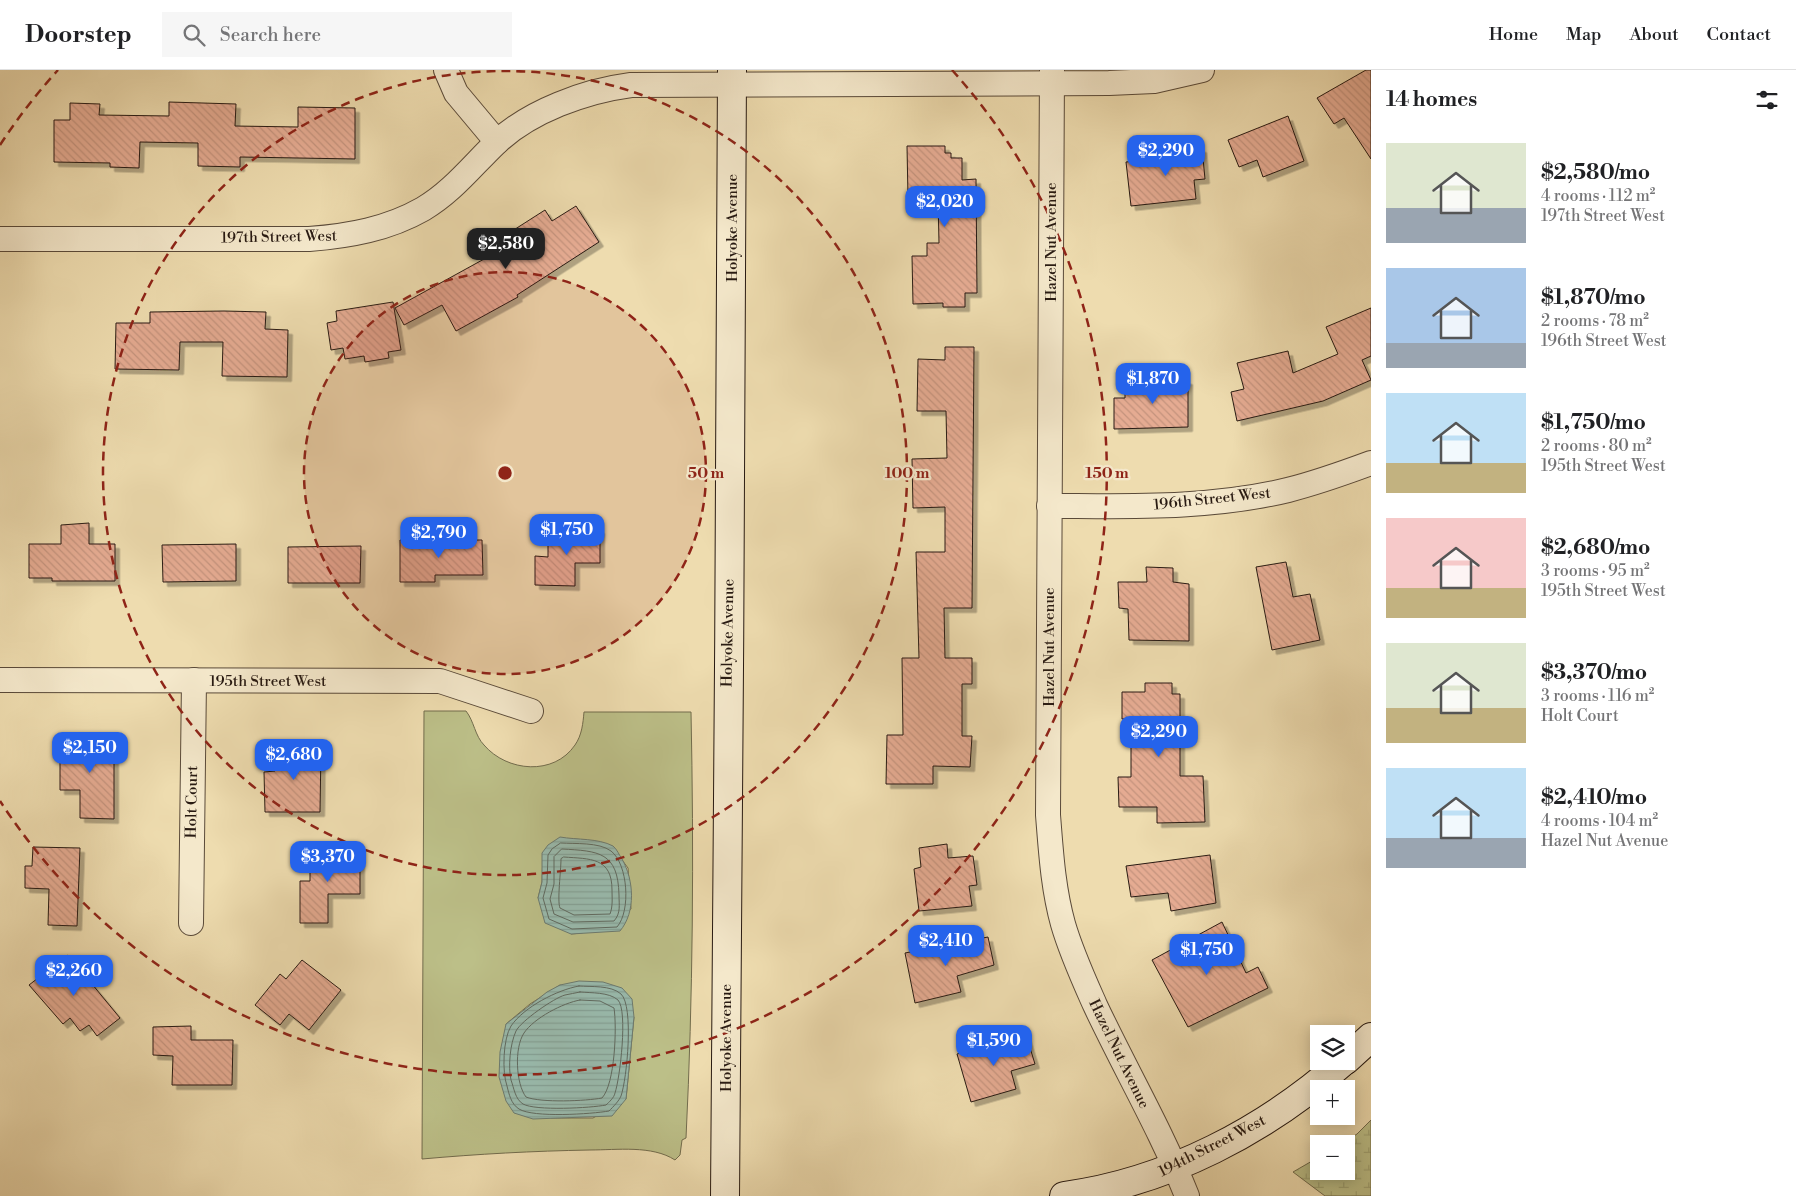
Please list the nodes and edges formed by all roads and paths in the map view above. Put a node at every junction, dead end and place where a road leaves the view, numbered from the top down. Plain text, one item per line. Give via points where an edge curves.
1 (446, 70) edge
2 (1202, 70) edge
3 (732, 77) edge
4 (1052, 77) edge
5 (497, 142) junction
6 (0, 239) edge
7 (1371, 463) edge
8 (1049, 506) junction
9 (0, 680) edge
10 (194, 680) junction
11 (531, 711) dead end
12 (191, 924) dead end
13 (1371, 1037) edge
14 (1355, 1051) edge
15 (1335, 1070) edge
16 (1176, 1168) junction
17 (725, 1196) edge
18 (1064, 1196) edge
19 (1186, 1196) edge

1 - 5 street via 456,93
2 - 4 street, 197th Street West via 1154,81
3 - 4 street, 197th Street West
3 - 5 street, 197th Street West via 606,88 560,104
3 - 17 street, Holyoke Avenue
4 - 8 street, Hazel Nut Avenue
5 - 6 street, 197th Street West via 455,186 422,209 359,233 309,238
7 - 8 street, 196th Street West via 1287,490 1210,502
8 - 16 street, Hazel Nut Avenue via 1048,816 1052,872 1076,964
9 - 10 street, 195th Street West
10 - 11 street, 195th Street West via 440,681
10 - 12 street, Holt Court
13 - 14 street, 194th Street West
15 - 16 street, 194th Street West via 1321,1083 1262,1122
16 - 18 street, 194th Street West
16 - 19 street, Hazel Nut Avenue

